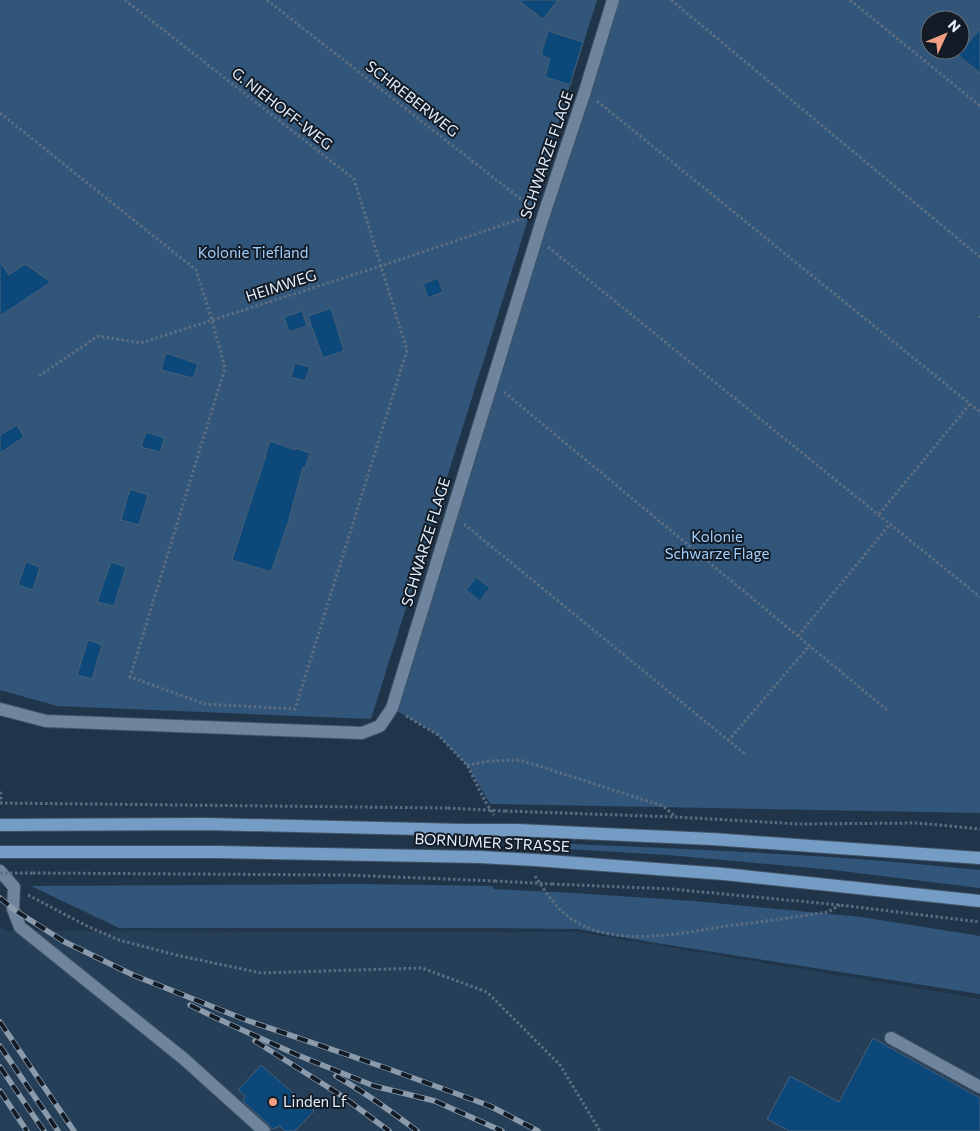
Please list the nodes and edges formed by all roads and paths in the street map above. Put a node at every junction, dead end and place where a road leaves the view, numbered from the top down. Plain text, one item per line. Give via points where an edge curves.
1 (124, 0) edge
2 (267, 0) edge
3 (613, 0) edge
4 (671, 0) edge
5 (850, 0) edge
6 (585, 91) junction
7 (980, 106) edge
8 (0, 113) edge
9 (532, 208) junction
10 (543, 217) junction
11 (536, 238) junction
12 (980, 257) edge
13 (381, 266) junction
14 (212, 320) junction
15 (39, 376) dead end
16 (492, 382) junction
17 (970, 404) junction
18 (980, 412) edge
19 (452, 514) junction
20 (879, 514) junction
21 (890, 524) junction
22 (980, 597) edge
23 (798, 636) junction
24 (810, 645) junction
25 (392, 708) junction
26 (0, 709) edge
27 (888, 711) dead end
28 (728, 741) junction
29 (745, 754) dead end
30 (467, 765) junction
31 (0, 792) edge
32 (485, 801) dead end
33 (1, 803) edge
34 (676, 817) junction
35 (0, 824) edge
36 (980, 829) edge
37 (0, 852) edge
38 (980, 858) edge
39 (0, 872) edge
40 (14, 887) junction
41 (544, 889) dead end
42 (980, 901) edge
43 (840, 905) junction
44 (980, 922) edge
45 (892, 1038) dead end
46 (980, 1087) edge
47 (264, 1131) edge
48 (600, 1131) edge

1 - 13 path, G. NIEHOFF-WEG via 354,179
2 - 9 path, SCHREBERWEG
3 - 6 lane, SCHWARZE FLAGE
4 - 12 path
5 - 7 path
6 - 10 lane, SCHWARZE FLAGE
6 - 17 path
8 - 14 path via 196,270
9 - 10 path, SCHREBERWEG
9 - 13 path, HEIMWEG via 526,218
10 - 11 lane, SCHWARZE FLAGE
11 - 16 lane, SCHWARZE FLAGE
11 - 20 path
13 - 14 path, HEIMWEG
13 - 14 path, G. NIEHOFF-WEG via 407,350 295,709 205,704 130,677 225,368
14 - 15 path, HEIMWEG via 141,343 98,336
16 - 19 lane, SCHWARZE FLAGE
16 - 23 path
17 - 18 path
17 - 20 path
19 - 25 lane, SCHWARZE FLAGE
19 - 28 path
20 - 21 path
21 - 22 path
21 - 23 path
23 - 24 path
24 - 27 path
24 - 28 path
25 - 26 lane, SCHWARZE FLAGE via 380,726 362,734 46,721
25 - 30 path via 438,735
28 - 29 path
30 - 32 path
30 - 34 path via 520,760 663,806
31 - 33 path
33 - 34 path, bridge via 448,808
34 - 36 path via 800,824 918,823
35 - 38 main road, BORNUMER STRASSE, bridge via 516,830 712,839
37 - 42 main road, BORNUMER STRASSE, bridge via 480,857 724,874
39 - 40 lane
39 - 43 path, bridge via 345,875 671,889
40 - 47 lane via 13,909 20,927 184,1059
40 - 48 path via 119,940 176,955 261,973 422,968 487,992 560,1065
41 - 43 path via 562,912 578,924 621,936 649,937 828,912
43 - 44 path
45 - 46 lane

